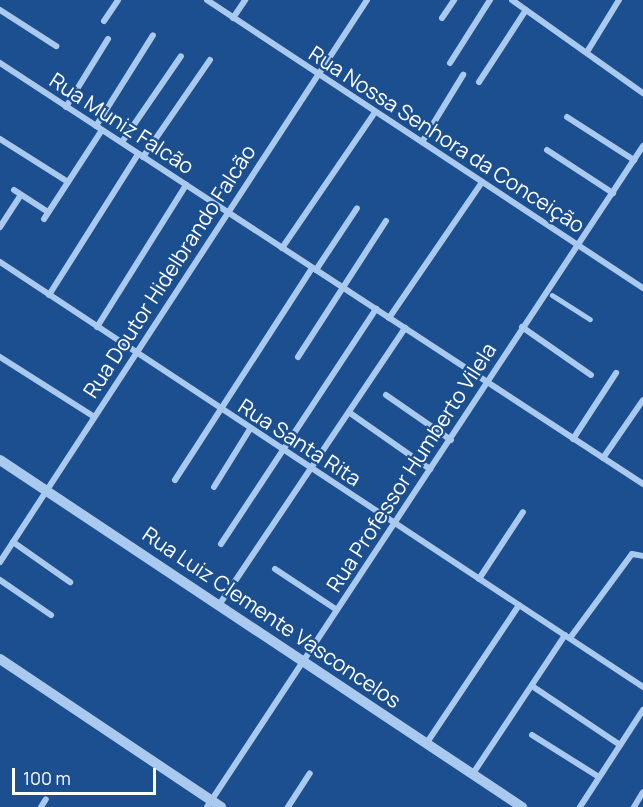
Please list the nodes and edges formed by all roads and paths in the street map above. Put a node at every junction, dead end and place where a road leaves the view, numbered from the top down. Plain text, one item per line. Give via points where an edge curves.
1 (118, 0) edge
2 (207, 0) edge
3 (245, 0) edge
4 (367, 0) edge
5 (454, 0) edge
6 (489, 0) edge
7 (513, 0) edge
8 (619, 0) edge
9 (0, 10) edge
10 (526, 10) junction
11 (233, 18) junction
12 (442, 18) dead end
13 (104, 21) dead end
14 (153, 35) dead end
15 (108, 39) dead end
16 (56, 46) dead end
17 (586, 52) junction
18 (181, 56) dead end
19 (210, 60) dead end
20 (0, 63) edge
21 (450, 63) dead end
22 (319, 74) junction
23 (463, 75) dead end
24 (479, 82) dead end
25 (643, 93) edge
26 (66, 106) junction
27 (375, 112) junction
28 (567, 117) dead end
29 (99, 128) junction
30 (0, 139) edge
31 (122, 142) junction
32 (422, 142) junction
33 (643, 146) edge
34 (547, 150) dead end
35 (141, 155) junction
36 (634, 160) junction
37 (68, 182) junction
38 (482, 182) junction
39 (186, 185) junction
40 (14, 190) dead end
41 (613, 193) junction
42 (21, 195) junction
43 (357, 208) dead end
44 (228, 212) junction
45 (48, 213) junction
46 (44, 219) dead end
47 (386, 221) dead end
48 (0, 227) edge
49 (577, 243) junction
50 (282, 248) junction
51 (0, 262) edge
52 (314, 269) junction
53 (344, 288) junction
54 (643, 288) edge
55 (549, 293) junction
56 (49, 295) junction
57 (376, 309) junction
58 (389, 318) junction
59 (590, 319) dead end
60 (97, 327) junction
61 (522, 327) junction
62 (405, 328) junction
63 (135, 352) junction
64 (0, 357) edge
65 (298, 357) dead end
66 (616, 373) dead end
67 (591, 375) dead end
68 (489, 383) junction
69 (386, 395) dead end
70 (643, 400) edge
71 (221, 411) junction
72 (350, 412) junction
73 (93, 416) junction
74 (250, 429) junction
75 (573, 439) junction
76 (451, 440) junction
77 (280, 449) junction
78 (603, 458) junction
79 (0, 460) edge
80 (311, 469) junction
81 (430, 469) junction
82 (175, 480) dead end
83 (643, 484) edge
84 (214, 487) dead end
85 (46, 490) junction
86 (523, 512) dead end
87 (394, 523) junction
88 (13, 542) junction
89 (221, 543) dead end
90 (643, 556) edge
91 (0, 562) edge
92 (275, 569) dead end
93 (479, 579) junction
94 (0, 580) edge
95 (70, 582) dead end
96 (219, 605) junction
97 (519, 605) junction
98 (337, 610) junction
99 (51, 615) dead end
100 (568, 637) junction
101 (0, 659) edge
102 (304, 661) junction
103 (532, 686) junction
104 (643, 687) edge
105 (643, 710) edge
106 (532, 735) dead end
107 (426, 744) junction
108 (620, 745) junction
109 (310, 773) dead end
110 (472, 775) junction
111 (599, 777) junction
112 (643, 792) edge
113 (46, 799) dead end
114 (213, 805) edge
115 (40, 807) edge
116 (288, 807) edge
117 (522, 807) edge
118 (580, 807) edge
119 (634, 807) edge

1 - 13 street
2 - 11 street, Rua Nossa Senhora da Conceição
3 - 11 street
4 - 22 street, Rua Doutor Hidelbrando Falcão
5 - 12 street
6 - 21 street
7 - 10 street
8 - 17 street
9 - 16 street
10 - 17 street
10 - 24 street
11 - 22 street, Rua Nossa Senhora da Conceição
14 - 29 street
15 - 26 street
17 - 25 street
18 - 31 street
19 - 35 street
20 - 26 street, Rua Muniz Falcão
22 - 27 street, Rua Nossa Senhora da Conceição
22 - 44 street, Rua Doutor Hidelbrando Falcão
23 - 32 street
26 - 29 street, Rua Muniz Falcão
27 - 32 street, Rua Nossa Senhora da Conceição
27 - 50 street
28 - 36 street
29 - 31 street, Rua Muniz Falcão
29 - 37 street
30 - 37 street
31 - 35 street, Rua Muniz Falcão
32 - 38 street, Rua Nossa Senhora da Conceição
33 - 36 street, Rua Professor Humberto Vilela
34 - 41 street
35 - 39 street, Rua Muniz Falcão
35 - 56 street
36 - 41 street, Rua Professor Humberto Vilela
37 - 45 street
38 - 49 street, Rua Nossa Senhora da Conceição
38 - 58 street
39 - 44 street, Rua Muniz Falcão
39 - 60 street
40 - 42 street
41 - 49 street, Rua Professor Humberto Vilela
42 - 45 street
42 - 48 street
43 - 52 street
44 - 50 street, Rua Muniz Falcão
44 - 63 street, Rua Doutor Hidelbrando Falcão
45 - 46 street
47 - 53 street
49 - 54 street, Rua Nossa Senhora da Conceição
49 - 55 street, Rua Professor Humberto Vilela
50 - 52 street, Rua Muniz Falcão
51 - 56 street, Rua Santa Rita
52 - 53 street, Rua Muniz Falcão
52 - 71 street
53 - 57 street, Rua Muniz Falcão
53 - 65 street
55 - 59 lane
55 - 61 street, Rua Professor Humberto Vilela
56 - 60 street, Rua Santa Rita
57 - 58 street, Rua Muniz Falcão
57 - 77 street
58 - 62 street, Rua Muniz Falcão
60 - 63 street, Rua Santa Rita
61 - 67 street
61 - 68 street, Rua Professor Humberto Vilela
62 - 68 street, Rua Muniz Falcão
62 - 72 street
63 - 71 street, Rua Santa Rita
63 - 73 street, Rua Doutor Hidelbrando Falcão
64 - 73 street
66 - 75 street
68 - 75 street, Rua Muniz Falcão
68 - 76 street, Rua Professor Humberto Vilela
69 - 76 street
70 - 78 street
71 - 74 street, Rua Santa Rita
71 - 82 street
72 - 80 street
72 - 81 street
73 - 85 street, Rua Doutor Hidelbrando Falcão
74 - 77 street, Rua Santa Rita
74 - 84 street
75 - 78 street, Rua Muniz Falcão
76 - 81 street, Rua Professor Humberto Vilela
77 - 80 street, Rua Santa Rita
77 - 89 street
78 - 83 street, Rua Muniz Falcão
79 - 85 street, Rua Luiz Clemente Vasconcelos
80 - 87 street, Rua Santa Rita
80 - 96 street
81 - 87 street, Rua Professor Humberto Vilela
85 - 88 street, Rua Doutor Hidelbrando Falcão
85 - 96 street, Rua Luiz Clemente Vasconcelos
86 - 93 street
87 - 93 street, Rua Santa Rita
87 - 98 street, Rua Professor Humberto Vilela
88 - 91 street, Rua Doutor Hidelbrando Falcão
88 - 95 street
90 - 100 street via 632,554
92 - 98 street
93 - 97 street, Rua Santa Rita
94 - 99 street
96 - 102 street, Rua Luiz Clemente Vasconcelos
97 - 100 street, Rua Santa Rita
97 - 107 street
98 - 102 street, Rua Professor Humberto Vilela
100 - 103 street
100 - 104 street, Rua Santa Rita
101 - 114 street
102 - 107 street, Rua Luiz Clemente Vasconcelos
102 - 114 street, Rua Professor Humberto Vilela
103 - 108 street
103 - 110 street
105 - 108 street
106 - 111 street
107 - 110 street, Rua Luiz Clemente Vasconcelos
108 - 111 street
109 - 116 street
110 - 117 street, Rua Luiz Clemente Vasconcelos
111 - 118 street
112 - 119 street
113 - 115 street

